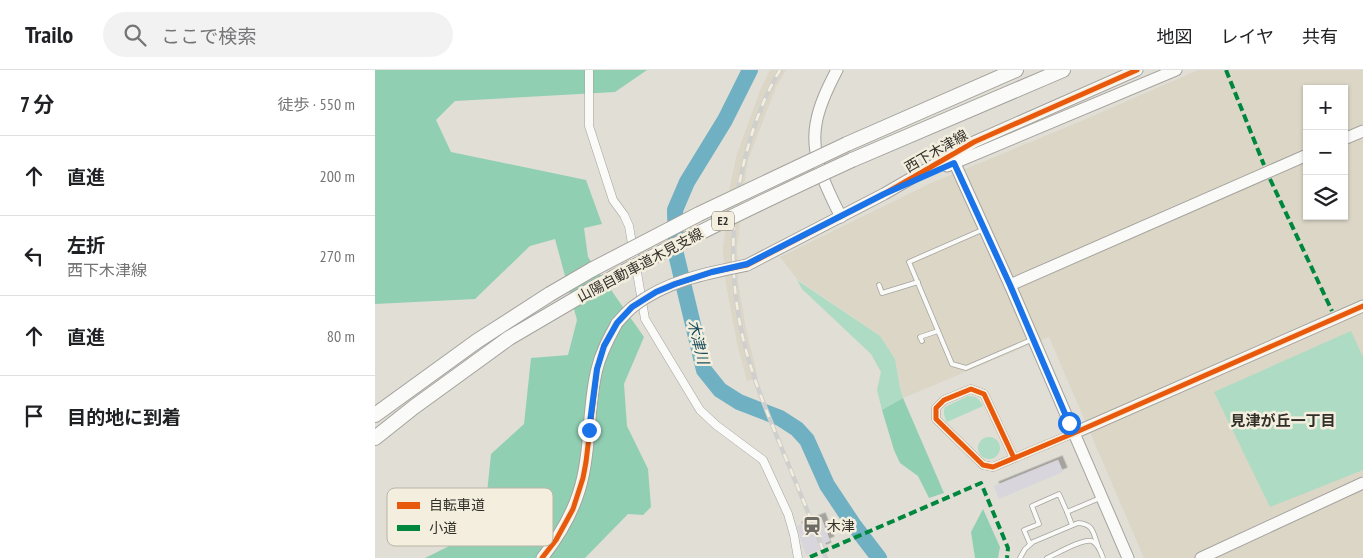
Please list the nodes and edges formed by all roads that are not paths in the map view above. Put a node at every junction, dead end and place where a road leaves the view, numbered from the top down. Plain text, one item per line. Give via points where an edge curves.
1 (589, 70) edge
2 (837, 70) edge
3 (1016, 70) edge
4 (1063, 70) edge
5 (1137, 70) edge
6 (1176, 70) edge
7 (1363, 131) edge
8 (1348, 137) edge
9 (1303, 157) edge
10 (953, 159) junction
11 (841, 217) junction
12 (984, 229) junction
13 (918, 282) junction
14 (879, 285) dead end
15 (1010, 285) junction
16 (1363, 306) edge
17 (938, 331) junction
18 (1033, 339) junction
19 (922, 341) dead end
20 (375, 415) edge
21 (1074, 433) junction
22 (375, 438) edge
23 (1014, 458) junction
24 (1363, 483) edge
25 (1102, 497) junction
26 (1067, 512) junction
27 (1072, 525) junction
28 (553, 544) edge
29 (1030, 544) junction
30 (551, 546) edge
31 (1098, 546) junction
32 (1056, 556) edge
33 (542, 558) edge
34 (798, 558) edge
35 (1020, 558) edge
36 (1047, 558) edge
37 (1103, 558) edge
38 (1128, 558) edge
39 (1201, 558) edge

1 - 34 street via 589,126 613,200 629,226 645,319 700,410 763,460 788,514
2 - 11 street via 816,125 815,150 825,186
3 - 20 highway, 山陽自動車道木見支線 / E2, bridge via 847,144 699,214 593,269 477,341
4 - 22 highway, 山陽自動車道木見支線 / E2, bridge via 851,160 656,254 509,338
5 - 10 street, 西下木津線 via 974,142
6 - 10 street, 西下木津線
7 - 8 street
9 - 15 street
10 - 11 street, 西下木津線
10 - 12 street
11 - 28 street, 西下木津線, bridge via 747,264 694,277 656,292 632,307 617,323 604,346 597,369 583,478 573,509
12 - 13 lane via 909,262
12 - 15 street
13 - 14 lane via 882,293
13 - 17 lane
15 - 18 street
16 - 21 street
17 - 18 lane via 952,364 966,368
17 - 19 lane via 920,337
18 - 21 street
21 - 23 street
21 - 25 street
23 - 23 street via 993,467 983,465 936,419 936,408 944,400 971,388 984,394
24 - 39 street
25 - 26 lane
25 - 38 street
26 - 27 lane
26 - 29 lane via 1059,494 1032,506 1039,524 1024,530
27 - 29 lane
27 - 31 lane via 1085,523 1091,527
29 - 35 lane
30 - 33 street, 西下木津線, bridge
31 - 32 lane via 1091,541 1083,541
31 - 37 lane
32 - 36 lane

